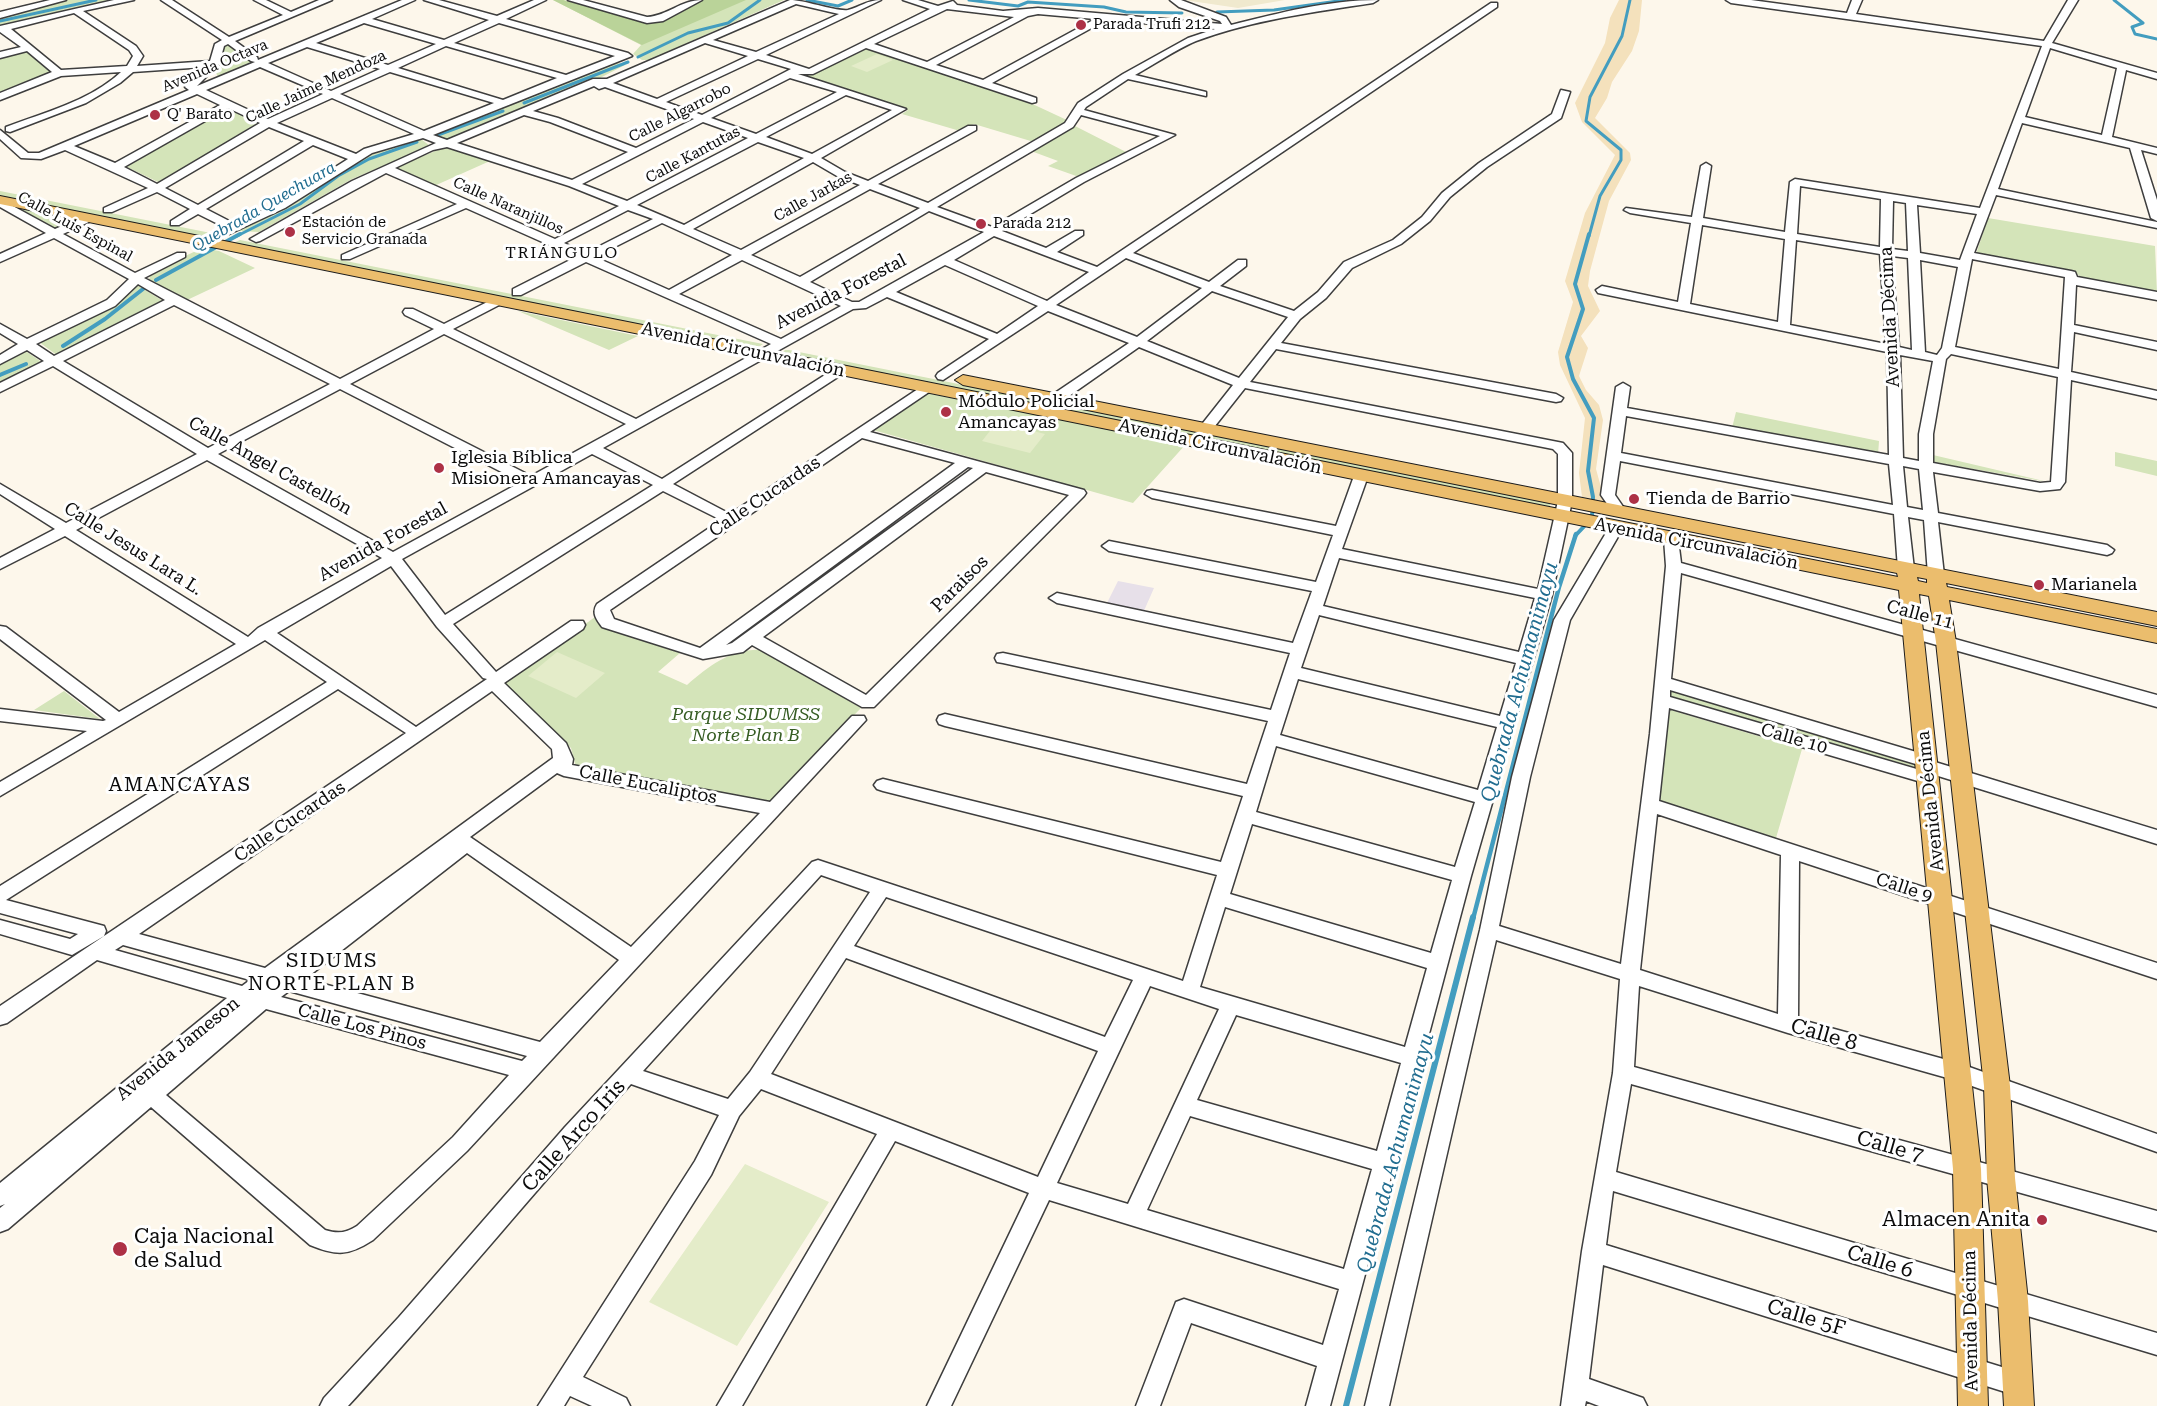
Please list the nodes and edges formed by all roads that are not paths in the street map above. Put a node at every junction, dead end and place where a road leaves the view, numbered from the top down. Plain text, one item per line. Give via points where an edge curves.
1 (61, 0) edge
2 (129, 0) edge
3 (166, 0) edge
4 (259, 0) edge
5 (296, 0) edge
6 (327, 0) edge
7 (410, 0) edge
8 (429, 0) edge
9 (541, 0) edge
10 (573, 0) edge
11 (624, 0) edge
12 (697, 0) edge
13 (876, 0) edge
14 (908, 0) edge
15 (963, 0) edge
16 (1175, 0) edge
17 (1373, 0) edge
18 (1731, 0) edge
19 (1857, 0) edge
20 (2073, 0) edge
21 (795, 1) edge
22 (1757, 2) edge
23 (314, 5) junction
24 (1494, 5) dead end
25 (941, 7) junction
26 (606, 9) junction
27 (75, 10) junction
28 (846, 13) junction
29 (1026, 14) junction
30 (0, 15) edge
31 (290, 15) junction
32 (1851, 15) junction
33 (1103, 18) junction
34 (365, 20) junction
35 (499, 20) junction
36 (2, 28) edge
37 (1229, 28) junction
38 (227, 40) junction
39 (705, 40) junction
40 (308, 44) junction
41 (445, 44) junction
42 (2047, 44) junction
43 (866, 45) junction
44 (28, 48) junction
45 (0, 55) edge
46 (625, 55) junction
47 (755, 55) junction
48 (257, 61) junction
49 (214, 64) junction
50 (929, 65) junction
51 (2122, 66) junction
52 (133, 68) junction
53 (388, 69) junction
54 (795, 72) junction
55 (59, 73) junction
56 (630, 73) junction
57 (205, 75) junction
58 (1126, 76) junction
59 (2157, 76) edge
60 (566, 78) junction
61 (216, 81) junction
62 (607, 83) junction
63 (985, 83) junction
64 (193, 88) junction
65 (845, 92) junction
66 (1565, 92) dead end
67 (582, 93) dead end
68 (333, 94) junction
69 (1203, 94) dead end
70 (0, 97) edge
71 (1032, 100) dead end
72 (503, 103) junction
73 (656, 103) junction
74 (227, 105) junction
75 (520, 111) junction
76 (1077, 111) junction
77 (702, 119) junction
78 (2020, 119) junction
79 (554, 120) junction
80 (268, 123) junction
81 (972, 128) dead end
82 (5, 131) edge
83 (421, 134) junction
84 (757, 138) junction
85 (2106, 139) junction
86 (312, 141) junction
87 (447, 143) junction
88 (14, 145) junction
89 (2134, 145) junction
90 (66, 146) junction
91 (0, 150) edge
92 (2157, 151) edge
93 (637, 152) junction
94 (356, 158) junction
95 (814, 158) junction
96 (624, 159) junction
97 (1706, 166) dead end
98 (116, 167) junction
99 (387, 169) junction
100 (573, 184) junction
101 (867, 184) junction
102 (0, 188) edge
103 (157, 188) junction
104 (1993, 191) junction
105 (1887, 196) junction
106 (1911, 200) junction
107 (0, 201) edge
108 (466, 204) junction
109 (629, 206) junction
110 (928, 206) junction
111 (201, 209) junction
112 (108, 210) junction
113 (1630, 210) dead end
114 (1985, 212) junction
115 (2157, 217) edge
116 (87, 219) junction
117 (662, 219) junction
118 (1698, 222) junction
119 (175, 223) junction
120 (2157, 225) edge
121 (685, 229) junction
122 (994, 230) junction
123 (1079, 233) dead end
124 (52, 234) junction
125 (233, 237) junction
126 (1790, 237) junction
127 (554, 244) junction
128 (1048, 252) junction
129 (1886, 252) junction
130 (741, 254) junction
131 (1125, 254) junction
132 (181, 255) dead end
133 (346, 257) junction
134 (1914, 257) junction
135 (0, 258) edge
136 (586, 258) junction
137 (1966, 259) junction
138 (945, 260) junction
139 (1242, 263) dead end
140 (1098, 272) junction
141 (136, 277) junction
142 (2071, 280) junction
143 (801, 282) junction
144 (1210, 287) junction
145 (1602, 290) dead end
146 (517, 292) junction
147 (886, 292) junction
148 (669, 295) junction
149 (2157, 296) edge
150 (174, 300) junction
151 (497, 301) junction
152 (1048, 304) junction
153 (850, 306) junction
154 (1683, 307) junction
155 (409, 312) dead end
156 (1296, 316) junction
157 (1784, 327) junction
158 (2068, 327) junction
159 (0, 328) edge
160 (445, 329) junction
161 (999, 339) junction
162 (1137, 343) junction
163 (27, 344) junction
164 (781, 344) junction
165 (1274, 345) junction
166 (2157, 346) edge
167 (1893, 349) junction
168 (1919, 354) junction
169 (1944, 354) junction
170 (761, 355) junction
171 (0, 360) edge
172 (54, 362) junction
173 (839, 370) junction
174 (2063, 374) junction
175 (942, 376) junction
176 (341, 384) junction
177 (1242, 384) junction
178 (927, 387) junction
179 (1623, 387) dead end
180 (0, 388) edge
181 (2157, 395) edge
182 (1556, 398) dead end
183 (1052, 405) junction
184 (1621, 411) junction
185 (636, 424) junction
186 (1206, 428) junction
187 (860, 433) junction
188 (592, 448) junction
189 (207, 454) junction
190 (1614, 456) junction
191 (966, 462) junction
192 (1896, 462) junction
193 (984, 467) junction
194 (1926, 467) junction
195 (1361, 476) junction
196 (532, 482) junction
197 (664, 484) junction
198 (0, 488) edge
199 (1152, 494) dead end
200 (1563, 509) junction
201 (1901, 512) junction
202 (1930, 518) junction
203 (1612, 519) junction
204 (731, 520) junction
205 (67, 531) junction
206 (1341, 532) junction
207 (1671, 539) junction
208 (1109, 546) dead end
209 (2107, 550) dead end
210 (1335, 552) junction
211 (393, 558) junction
212 (0, 564) edge
213 (1674, 566) junction
214 (1908, 578) junction
215 (1937, 583) junction
216 (1322, 588) junction
217 (1544, 596) junction
218 (1057, 598) dead end
219 (1315, 609) junction
220 (2157, 619) edge
221 (443, 623) junction
222 (578, 625) dead end
223 (0, 631) edge
224 (264, 632) junction
225 (1912, 633) junction
226 (2157, 636) edge
227 (752, 638) junction
228 (1946, 642) junction
229 (246, 643) junction
230 (1299, 650) junction
231 (703, 654) junction
232 (1002, 658) dead end
233 (1524, 659) junction
234 (1293, 672) junction
235 (492, 678) junction
236 (338, 682) junction
237 (1661, 691) junction
238 (2157, 701) edge
239 (863, 712) junction
240 (0, 715) edge
241 (1278, 717) junction
242 (117, 718) junction
243 (945, 720) dead end
244 (1507, 723) junction
245 (102, 728) junction
246 (408, 728) dead end
247 (1271, 739) junction
248 (564, 759) junction
249 (1927, 768) junction
250 (1961, 776) junction
251 (883, 785) dead end
252 (0, 790) edge
253 (1254, 792) junction
254 (1485, 798) junction
255 (1650, 805) junction
256 (775, 809) junction
257 (1246, 816) junction
258 (2157, 837) edge
259 (461, 840) junction
260 (1790, 851) junction
261 (1228, 871) junction
262 (1462, 876) junction
263 (882, 888) junction
264 (0, 895) edge
265 (1219, 898) junction
266 (1941, 900) junction
267 (0, 906) edge
268 (1977, 912) junction
269 (0, 927) edge
270 (1489, 930) junction
271 (121, 937) junction
272 (842, 949) junction
273 (95, 952) junction
274 (633, 959) junction
275 (1438, 963) junction
276 (2157, 971) edge
277 (1630, 973) junction
278 (1144, 977) junction
279 (276, 981) junction
280 (1189, 991) junction
281 (253, 998) junction
282 (1231, 1005) junction
283 (0, 1017) edge
284 (1788, 1025) junction
285 (1110, 1047) junction
286 (544, 1052) junction
287 (1412, 1058) junction
288 (526, 1071) junction
289 (1958, 1072) junction
290 (1623, 1073) junction
291 (630, 1075) junction
292 (757, 1078) junction
293 (1997, 1086) junction
294 (145, 1089) junction
295 (1183, 1105) junction
296 (732, 1110) junction
297 (890, 1131) junction
298 (2157, 1143) edge
299 (1384, 1163) junction
300 (1967, 1169) junction
301 (1604, 1178) junction
302 (2001, 1178) junction
303 (1041, 1188) junction
304 (0, 1196) edge
305 (1133, 1216) junction
306 (2157, 1221) edge
307 (0, 1222) edge
308 (1593, 1251) junction
309 (1352, 1282) junction
310 (1970, 1289) junction
311 (2013, 1301) junction
312 (2157, 1344) edge
313 (1331, 1359) junction
314 (1972, 1369) junction
315 (566, 1381) junction
316 (2018, 1395) edge
317 (1574, 1396) edge
318 (332, 1406) edge
319 (550, 1406) edge
320 (618, 1406) edge
321 (729, 1406) edge
322 (939, 1406) edge
323 (1148, 1406) edge
324 (1318, 1406) edge
325 (1377, 1406) edge
326 (1635, 1406) edge
327 (1973, 1406) edge

1 - 30 street
2 - 27 street
3 - 38 street
4 - 31 street
5 - 23 street
6 - 23 street
7 - 34 street, Avenida Octava
8 - 35 street
9 - 35 street, Calle Jaime Mendoza
10 - 26 street
11 - 26 street
12 - 26 street via 653,20
13 - 28 street
14 - 25 street
15 - 25 street
16 - 37 street via 1223,19
17 - 37 street
18 - 22 street
19 - 32 street
20 - 42 street, Avenida Décima
21 - 28 street
21 - 39 street
22 - 32 street
23 - 31 street
24 - 131 street
25 - 29 street
25 - 43 street
27 - 36 street
27 - 52 street via 133,48 138,56
28 - 47 street
29 - 33 street via 1038,11
29 - 50 street
31 - 38 street
32 - 42 street
33 - 37 street
33 - 63 street
34 - 40 street, Avenida Octava
34 - 41 street
35 - 41 street, Calle Jaime Mendoza
35 - 46 street
36 - 44 street
37 - 58 street via 1191,40
38 - 48 street
38 - 49 street via 220,44
39 - 47 street
39 - 56 street
40 - 48 street, Avenida Octava
40 - 53 street
41 - 53 street, Calle Jaime Mendoza
41 - 60 street
42 - 51 street
42 - 78 street, Avenida Décima
43 - 50 street
43 - 54 street via 810,72
44 - 45 street
44 - 55 street
46 - 56 street via 637,61 624,70
46 - 60 street
47 - 54 street
47 - 73 street
48 - 61 street, Avenida Octava
48 - 68 street
49 - 52 street
49 - 57 street
50 - 63 street
51 - 59 street
51 - 85 street
52 - 55 street
52 - 82 street via 92,96
53 - 68 street, Calle Jaime Mendoza
53 - 72 street
54 - 65 street
54 - 77 street, Calle Algarrobo
55 - 70 street
56 - 62 street
57 - 61 street
57 - 64 street
58 - 69 street
58 - 76 street
60 - 72 street
61 - 64 street, Avenida Octava
62 - 67 street
62 - 73 street
62 - 75 street via 597,81
63 - 71 street
64 - 74 street
64 - 90 street, Avenida Octava
65 - 84 street, Calle Kantutas
65 - 95 street via 901,109
66 - 156 street via 1557,116 1483,165 1397,242 1348,265 1322,295
68 - 80 street, Calle Jaime Mendoza
68 - 83 street
72 - 83 street
73 - 77 street
74 - 80 street
74 - 98 street
75 - 79 street
75 - 87 street
76 - 110 street via 1069,125
76 - 122 street, Avenida Forestal via 1170,135 1080,180
77 - 84 street
77 - 93 street, Calle Algarrobo
78 - 85 street
78 - 104 street, Avenida Décima
79 - 93 street
79 - 96 street via 539,126
80 - 86 street
80 - 103 street, Calle Jaime Mendoza
81 - 101 street, Calle Jarkas
82 - 88 street
83 - 87 street
83 - 94 street
84 - 95 street
84 - 109 street, Calle Kantutas
85 - 89 street
86 - 94 street
86 - 111 street
87 - 99 street
87 - 100 street
88 - 90 street, Avenida Octava via 31,157
88 - 91 street
89 - 92 street
89 - 115 street
90 - 98 street
93 - 96 street, Calle Algarrobo
94 - 125 street
95 - 101 street
95 - 121 street
96 - 100 street, Calle Algarrobo
97 - 118 street
98 - 103 street
99 - 108 street, Calle Naranjillos
99 - 125 street
100 - 109 street
101 - 110 street
101 - 130 street, Calle Jarkas
102 - 112 main road, Avenida Circunvalación
103 - 111 street
103 - 112 street, Calle Jaime Mendoza
104 - 114 street, Avenida Décima
104 - 120 street
105 - 106 street
105 - 126 street via 1795,182
105 - 129 street, Avenida Décima
106 - 114 street
106 - 134 street, Avenida Décima
107 - 116 main road, Avenida Circunvalación
107 - 124 street, Calle Luis Espinal
108 - 127 street, Calle Naranjillos
108 - 133 street
109 - 117 street
109 - 127 street, Calle Kantutas
110 - 122 street
110 - 143 street
111 - 119 street
111 - 125 street
112 - 119 main road, Avenida Circunvalación
113 - 118 street
114 - 137 street, Avenida Décima
116 - 124 street
116 - 125 main road, Avenida Circunvalación
117 - 121 street
117 - 136 street
118 - 126 street
118 - 154 street
119 - 125 main road, Avenida Circunvalación
121 - 130 street
122 - 128 street
122 - 138 street, Avenida Forestal
123 - 128 street
124 - 135 street
124 - 141 street, Calle Luis Espinal
125 - 133 main road, Avenida Circunvalación
125 - 151 main road, Avenida Circunvalación
126 - 129 street
126 - 157 street
127 - 136 street, Calle Naranjillos
128 - 140 street
129 - 134 street
129 - 167 street, Avenida Décima
130 - 143 street
130 - 148 street, Calle Jarkas
131 - 140 street
131 - 144 street
132 - 141 street
133 - 146 main road, Avenida Circunvalación
134 - 137 street
134 - 168 street, Avenida Décima
136 - 146 street
136 - 148 street, Calle Naranjillos
137 - 142 street via 2071,275
137 - 169 street, Avenida Décima
138 - 147 street, Avenida Forestal
138 - 152 street
139 - 144 street
140 - 152 street
141 - 150 street, Calle Luis Espinal
141 - 163 street via 111,303
142 - 149 street
142 - 158 street
143 - 153 street
144 - 156 street
144 - 162 street
145 - 154 street
146 - 164 main road, Avenida Circunvalación
147 - 153 street, Avenida Forestal via 862,305
147 - 161 street
148 - 164 street, Calle Naranjillos
150 - 172 street
150 - 176 street, Calle Luis Espinal
151 - 160 street
151 - 170 main road, Avenida Circunvalación
152 - 161 street
152 - 162 street
153 - 164 street, Avenida Forestal
154 - 157 street
155 - 160 street
156 - 165 street
157 - 167 street
158 - 166 street
158 - 174 street
159 - 163 street, Calle Angel Castellón
160 - 176 street
160 - 185 street
161 - 175 street
162 - 177 street
162 - 183 street
163 - 171 street
163 - 172 street, Calle Angel Castellón
164 - 170 street, Avenida Forestal
164 - 175 main road, Avenida Circunvalación
165 - 177 street
165 - 182 street
167 - 168 street
167 - 192 street, Avenida Décima
168 - 169 street
169 - 174 street
169 - 194 street, Avenida Décima via 1926,434
170 - 173 main road, Avenida Circunvalación
170 - 185 street, Avenida Forestal
172 - 180 street
172 - 189 street, Calle Angel Castellón
173 - 178 main road, Avenida Circunvalación
173 - 197 street
174 - 181 street
174 - 194 street via 2055,486 2040,487
175 - 183 main road, Avenida Circunvalación
176 - 189 street
176 - 196 street, Calle Luis Espinal
177 - 186 street
177 - 200 street via 1558,446 1565,453
178 - 183 main road, Avenida Circunvalación
178 - 187 street, Calle Cucardas
179 - 184 street
183 - 186 main road, Avenida Circunvalación
183 - 195 main road, Avenida Circunvalación
184 - 190 street
184 - 192 street
185 - 188 street, Avenida Forestal
186 - 200 main road, Avenida Circunvalación
187 - 191 street
187 - 204 street, Calle Cucardas
188 - 196 street, Avenida Forestal
188 - 197 street
189 - 205 street
189 - 211 street, Calle Angel Castellón
190 - 201 street
190 - 203 street via 1608,495
191 - 193 street
191 - 231 street
192 - 194 street
192 - 201 street, Avenida Décima
193 - 227 street
193 - 239 street, Paraisos via 1079,493
194 - 202 street, Avenida Décima
195 - 200 main road, Avenida Circunvalación
195 - 206 street
196 - 211 street, Avenida Forestal
197 - 204 street
197 - 221 street
198 - 205 street, Calle Jesus Lara L.
199 - 206 street
200 - 203 main road, Avenida Circunvalación
200 - 217 street
201 - 202 street
201 - 214 street, Avenida Décima
202 - 209 street
202 - 215 street, Avenida Décima
203 - 207 main road, Avenida Circunvalación
203 - 214 main road, Avenida Circunvalación
203 - 270 street via 1562,620 1521,777
204 - 231 street, Calle Cucardas via 602,608 608,623
205 - 212 street
205 - 229 street, Calle Jesus Lara L.
206 - 210 street
207 - 213 street
207 - 214 main road, Avenida Circunvalación
208 - 216 street
210 - 216 street
210 - 217 street
211 - 221 street, Calle Angel Castellón
211 - 224 street, Avenida Forestal
213 - 225 street, Calle 11
213 - 237 street
214 - 215 main road, Avenida Circunvalación
214 - 225 main road, Avenida Décima
215 - 220 main road, Avenida Circunvalación
215 - 226 main road, Avenida Circunvalación
215 - 228 main road, Avenida Décima
216 - 219 street
217 - 233 street
218 - 230 street
219 - 230 street
219 - 233 street
221 - 235 street, Calle Angel Castellón
222 - 235 street, Calle Cucardas
223 - 242 street
224 - 229 street, Avenida Forestal
224 - 236 street
225 - 228 street, Calle 11
225 - 249 main road, Avenida Décima
227 - 231 street via 737,648
227 - 239 street
228 - 238 street, Calle 11
228 - 250 main road, Avenida Décima
229 - 242 street, Avenida Forestal
230 - 234 street
232 - 241 street
233 - 244 street
234 - 241 street
234 - 244 street
235 - 248 street, Calle Eucaliptos via 560,747
235 - 271 street, Calle Cucardas
236 - 246 street
236 - 264 street
237 - 249 street, Calle 10
237 - 255 street
239 - 256 street, Paraisos
240 - 245 street
241 - 247 street
242 - 245 street, Avenida Forestal
243 - 253 street
244 - 254 street
245 - 252 street, Avenida Forestal
247 - 253 street
247 - 254 street
248 - 256 street, Calle Eucaliptos via 564,770
248 - 259 street, Avenida Jameson
249 - 250 street, Calle 10
249 - 266 main road, Avenida Décima
250 - 258 street, Calle 10
250 - 268 main road, Avenida Décima
251 - 261 street
253 - 257 street
254 - 262 street
255 - 260 street, Calle 9
255 - 277 street
256 - 274 street, Paraisos
257 - 261 street
257 - 262 street
259 - 274 street
259 - 279 street, Avenida Jameson
260 - 266 street, Calle 9
260 - 284 street
261 - 265 street
262 - 275 street
263 - 272 street
263 - 278 street
263 - 291 street, Calle Arco Iris via 819,867
265 - 275 street
265 - 280 street
266 - 268 street, Calle 9
266 - 289 main road, Avenida Décima
267 - 269 street via 97,931 72,947
268 - 276 street, Calle 9
268 - 293 main road, Avenida Décima
270 - 277 street, Calle 8
270 - 325 street
271 - 273 street, Calle Cucardas
271 - 279 street, Calle Los Pinos
272 - 285 street
272 - 292 street
273 - 281 street, Calle Los Pinos
273 - 283 street, Calle Cucardas
274 - 286 street, Paraisos
275 - 287 street
277 - 284 street, Calle 8
277 - 290 street
278 - 280 street
278 - 285 street
279 - 281 street, Avenida Jameson
279 - 286 street, Calle Los Pinos
280 - 282 street
281 - 288 street, Calle Los Pinos
281 - 294 street, Avenida Jameson
282 - 287 street
282 - 295 street
284 - 289 street, Calle 8
285 - 303 street
286 - 288 street, Paraisos
287 - 299 street
288 - 294 street, Paraisos via 460,1144 365,1233 352,1242 336,1245 318,1238
289 - 293 street, Calle 8
289 - 300 main road, Avenida Décima
290 - 300 street, Calle 7
290 - 301 street
291 - 296 street
291 - 318 street, Calle Arco Iris via 572,1134
292 - 296 street
292 - 297 street
293 - 298 street, Calle 8
293 - 302 main road, Avenida Décima
294 - 304 street, Avenida Jameson
294 - 307 street, Avenida Jameson
295 - 299 street
295 - 305 street
296 - 315 street via 703,1168
297 - 303 street
297 - 321 street
299 - 309 street
300 - 302 street, Calle 7
300 - 310 main road, Avenida Décima
301 - 308 street
301 - 310 street, Calle 6
302 - 306 street, Calle 7
302 - 311 main road, Avenida Décima
303 - 305 street
303 - 322 street
305 - 309 street
308 - 314 street, Calle 5F
308 - 317 street
309 - 313 street
310 - 311 street, Calle 6
310 - 314 main road, Avenida Décima
311 - 312 street, Calle 6
311 - 316 main road, Avenida Décima
313 - 323 street via 1184,1310
313 - 324 street
314 - 316 street, Calle 5F
314 - 327 main road, Avenida Décima
315 - 319 street
315 - 320 street
317 - 326 street

